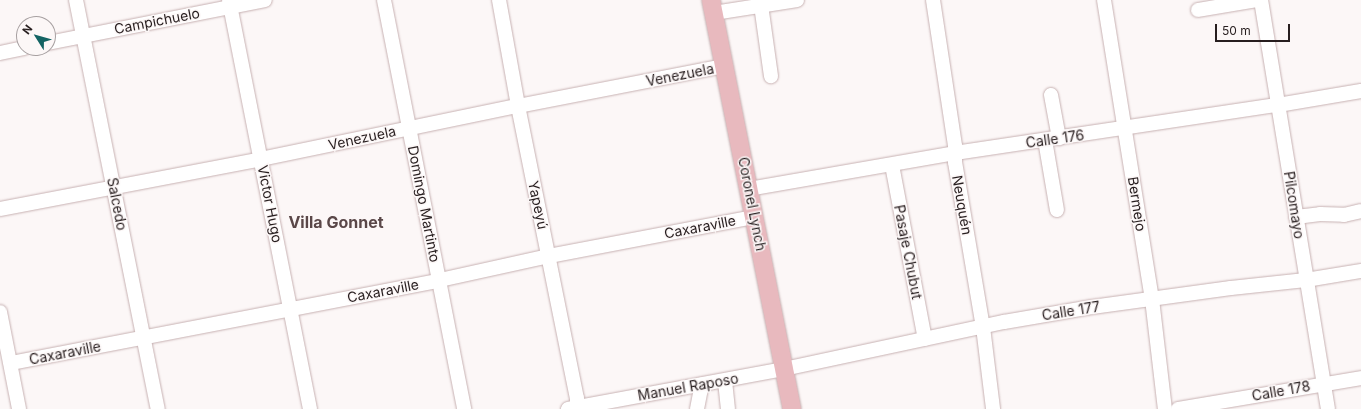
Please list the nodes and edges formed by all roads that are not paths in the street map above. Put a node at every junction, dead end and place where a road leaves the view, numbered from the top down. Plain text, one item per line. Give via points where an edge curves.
1 (76, 0) edge
2 (265, 0) edge
3 (384, 0) edge
4 (498, 0) edge
5 (797, 0) edge
6 (933, 0) edge
7 (1104, 0) edge
8 (1257, 0) edge
9 (1261, 0) edge
10 (229, 3) edge
11 (761, 5) junction
12 (712, 6) edge
13 (1198, 10) dead end
14 (84, 36) junction
15 (56, 41) edge
16 (16, 50) edge
17 (0, 53) edge
18 (724, 66) junction
19 (771, 76) dead end
20 (1361, 91) edge
21 (1051, 95) dead end
22 (1278, 105) junction
23 (518, 106) junction
24 (1126, 128) junction
25 (409, 129) junction
26 (1052, 139) junction
27 (955, 154) junction
28 (261, 159) junction
29 (892, 165) junction
30 (113, 186) junction
31 (749, 189) junction
32 (0, 209) edge
33 (1057, 210) dead end
34 (1361, 211) edge
35 (754, 217) junction
36 (1296, 217) junction
37 (548, 256) junction
38 (1361, 271) edge
39 (440, 280) junction
40 (1306, 280) junction
41 (1152, 299) junction
42 (291, 309) junction
43 (0, 312) edge
44 (983, 327) junction
45 (144, 338) junction
46 (925, 339) junction
47 (11, 363) junction
48 (784, 369) junction
49 (1361, 378) edge
50 (724, 381) junction
51 (1324, 383) junction
52 (702, 384) junction
53 (574, 408) edge
54 (19, 409) edge
55 (158, 409) edge
56 (310, 409) edge
57 (464, 409) edge
58 (697, 409) edge
59 (728, 409) edge
60 (792, 409) edge
61 (993, 409) edge
62 (1165, 409) edge
63 (1178, 409) edge
64 (1328, 409) edge

1 - 14 street, Salcedo
2 - 10 street, Campichuelo
3 - 25 street, Domingo Martinto
4 - 23 street, Yapeyú
5 - 11 street
6 - 27 street, Neuquén
7 - 24 street, Bermejo
8 - 13 street
9 - 22 street, Pilcomayo
10 - 14 street, Campichuelo
10 - 28 street, Victor Hugo
11 - 12 street
11 - 19 street
12 - 18 main road, Coronel Lynch
14 - 15 street, Campichuelo
14 - 30 street, Salcedo
16 - 17 street
18 - 23 street, Venezuela
18 - 31 main road, Coronel Lynch
20 - 22 street, Calle 176
21 - 26 street
22 - 24 street, Calle 176
22 - 36 street, Pilcomayo
23 - 25 street, Venezuela
23 - 37 street, Yapeyú
24 - 26 street, Calle 176
24 - 41 street, Bermejo
25 - 28 street, Venezuela
25 - 39 street, Domingo Martinto
26 - 27 street, Calle 176
26 - 33 street
27 - 29 street, Calle 176
27 - 44 street, Neuquén
28 - 30 street, Venezuela
28 - 42 street, Victor Hugo
29 - 31 street, Calle 176
29 - 46 street, Pasaje Chubut
30 - 32 street, Venezuela
30 - 45 street, Salcedo
31 - 35 main road, Coronel Lynch
34 - 36 street via 1344,215
35 - 37 street, Caxaraville
35 - 48 main road, Coronel Lynch
36 - 40 street, Pilcomayo
37 - 39 street, Caxaraville
37 - 53 street, Yapeyú via 577,398
38 - 40 street, Calle 177
39 - 42 street, Caxaraville
39 - 57 street, Domingo Martinto
40 - 41 street, Calle 177
40 - 51 street, Pilcomayo
41 - 44 street, Calle 177
41 - 62 street, Bermejo
42 - 45 street, Caxaraville
42 - 56 street, Victor Hugo
43 - 47 street
44 - 46 street, Calle 177
44 - 61 street, Neuquén
45 - 47 street, Caxaraville
45 - 55 street, Salcedo
46 - 48 street, Calle 177
47 - 54 street
48 - 50 street, Manuel Raposo
48 - 60 main road, Coronel Lynch
49 - 51 street, Calle 178
50 - 52 street, Manuel Raposo
50 - 59 street
51 - 63 street, Calle 178
51 - 64 street, Pilcomayo
52 - 53 street, Manuel Raposo
52 - 58 street

